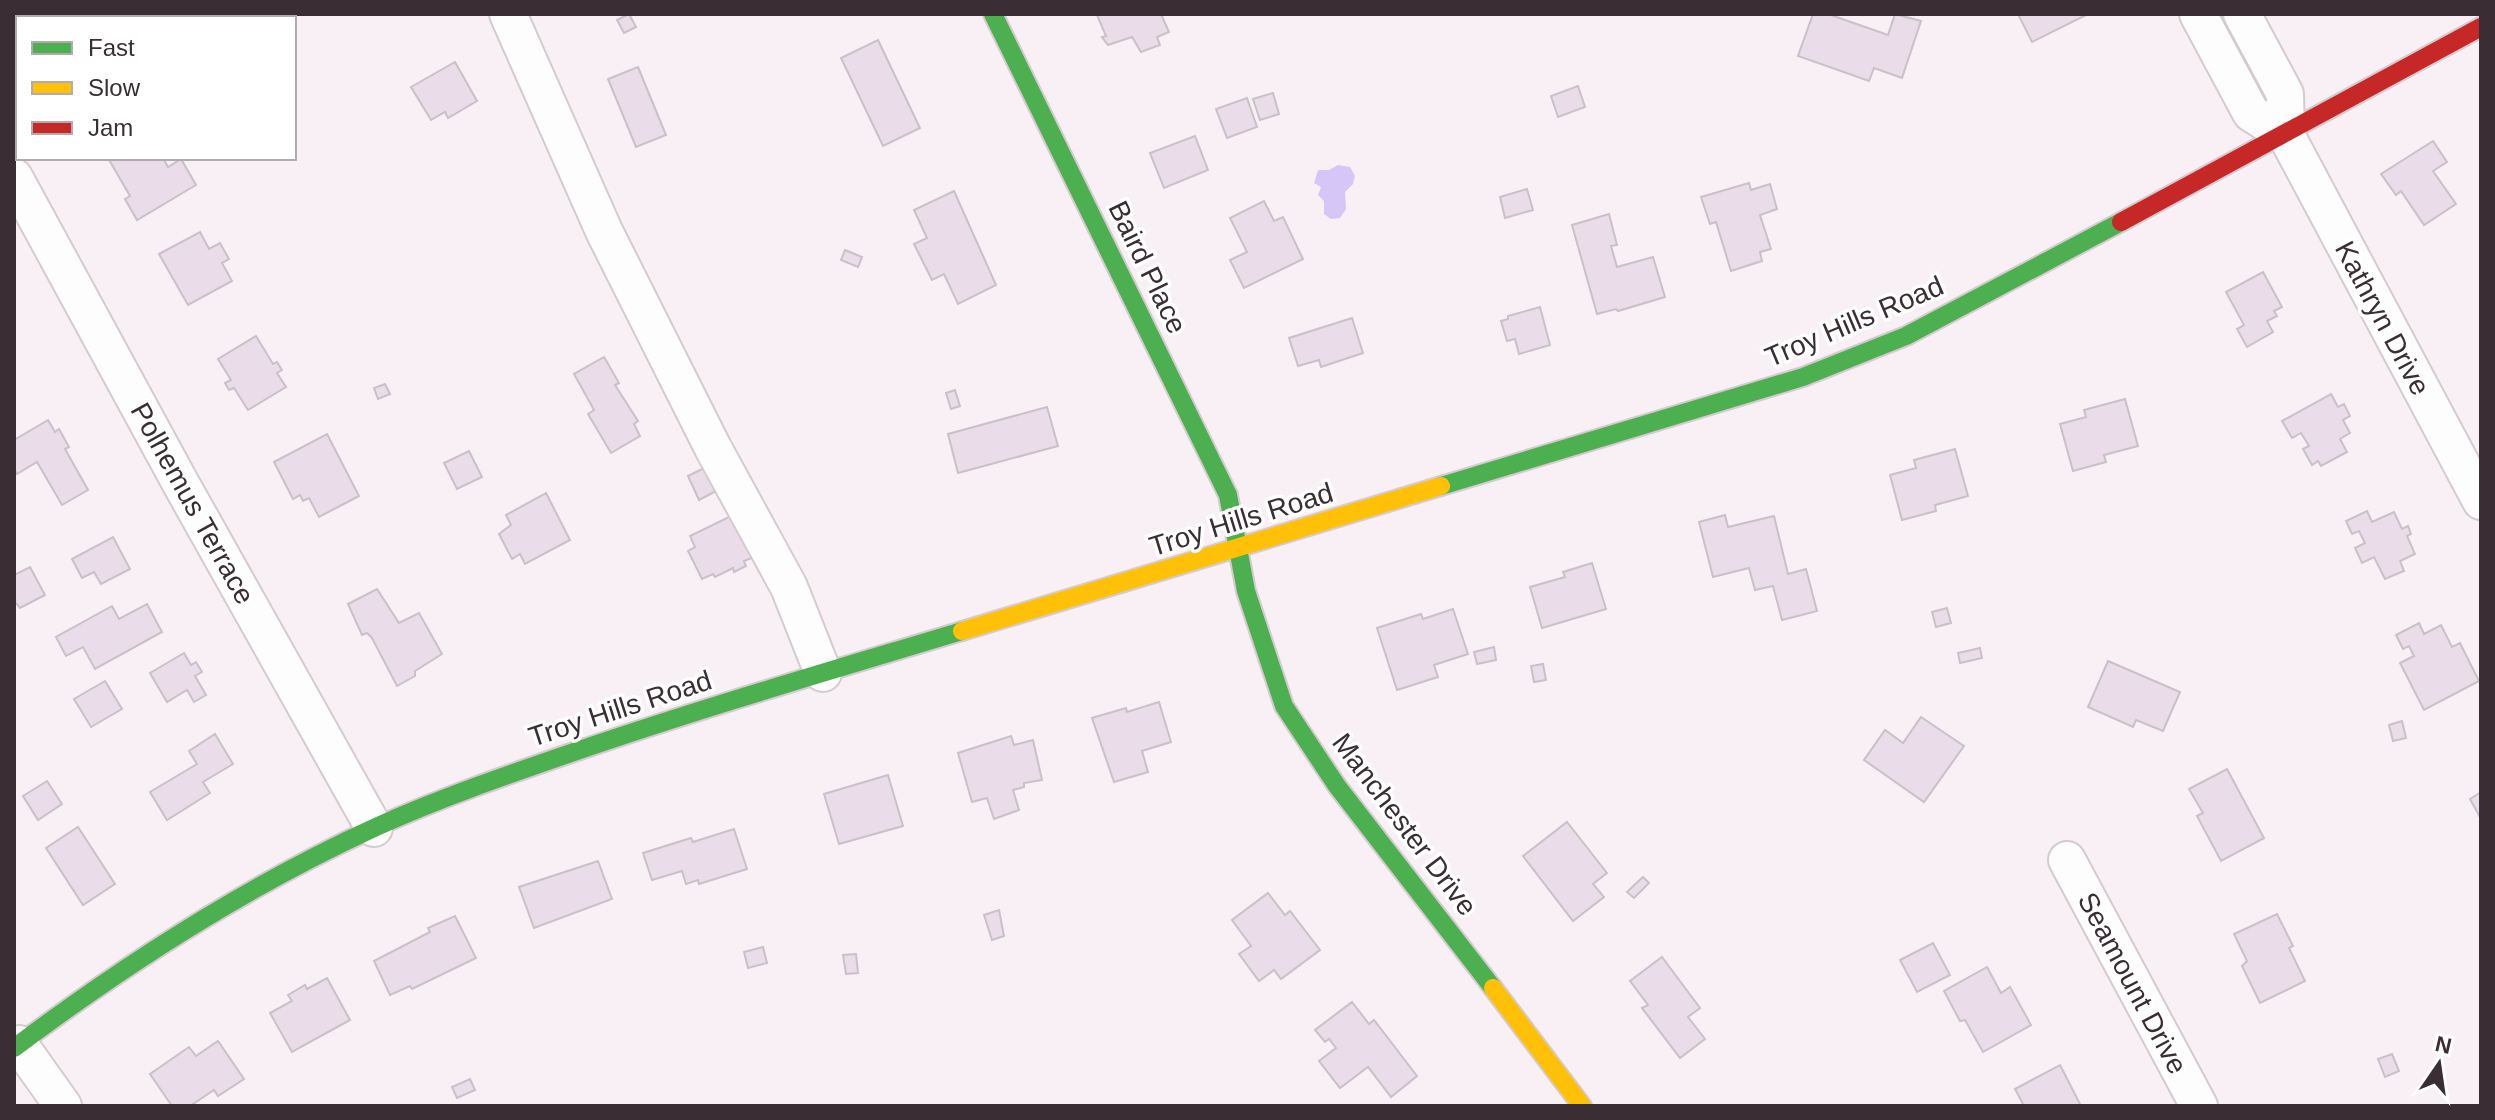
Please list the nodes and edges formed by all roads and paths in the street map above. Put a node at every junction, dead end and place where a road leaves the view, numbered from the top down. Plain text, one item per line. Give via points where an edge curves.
1 (508, 14) edge
2 (993, 14) edge
3 (2198, 14) edge
4 (2242, 14) edge
5 (2481, 27) edge
6 (2286, 135) junction
7 (14, 177) edge
8 (2481, 501) edge
9 (1238, 549) junction
10 (823, 673) junction
11 (374, 828) junction
12 (2067, 860) dead end
13 (16, 1044) edge
14 (63, 1106) edge
15 (1582, 1106) edge
16 (2199, 1106) edge

1 - 10 street via 604,231 789,587
2 - 9 main road, Baird Place via 1228,495
3 - 6 street via 2251,113
4 - 6 street via 2285,94
5 - 6 main road, Troy Hills Road
6 - 8 street, Kathryn Drive
6 - 9 main road, Troy Hills Road via 1906,336 1803,377
7 - 11 street, Polhemus Terrace
9 - 10 main road, Troy Hills Road
9 - 15 main road, Manchester Drive via 1246,591 1284,706 1337,786
10 - 11 main road, Troy Hills Road via 661,722 473,787
11 - 13 main road, Troy Hills Road via 230,903
12 - 16 street, Seamount Drive
13 - 14 street

